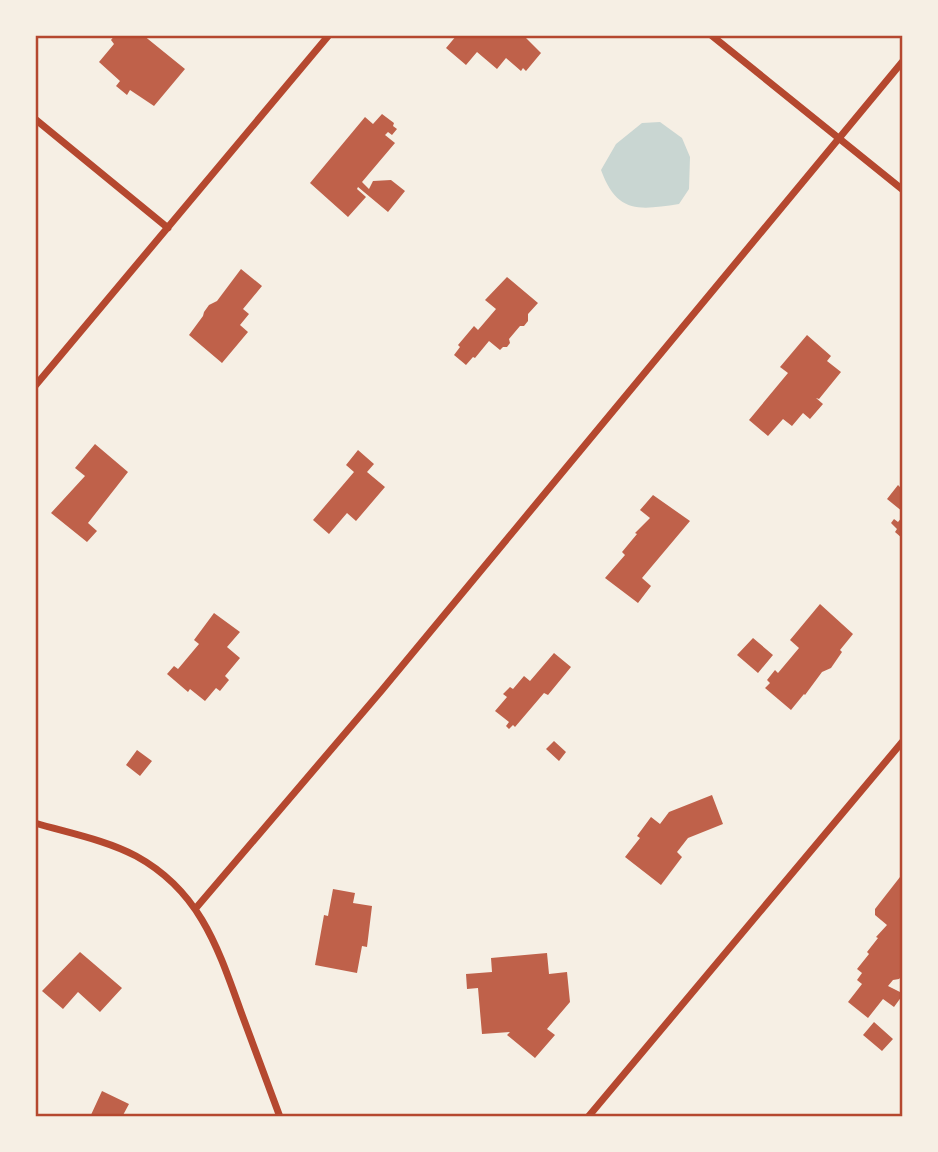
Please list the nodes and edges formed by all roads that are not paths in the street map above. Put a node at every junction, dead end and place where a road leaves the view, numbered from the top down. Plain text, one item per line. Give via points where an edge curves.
1 (329, 35) edge
2 (711, 35) edge
3 (903, 61) edge
4 (35, 119) edge
5 (839, 139) junction
6 (903, 190) edge
7 (168, 228) junction
8 (35, 386) edge
9 (903, 741) edge
10 (35, 823) edge
11 (196, 908) junction
12 (280, 1117) edge
13 (588, 1117) edge

1 - 7 street
2 - 5 street
3 - 5 street
4 - 7 street
5 - 6 street
5 - 11 street
7 - 8 street
9 - 13 street
10 - 11 street via 138,857 174,883
11 - 12 street via 215,942

